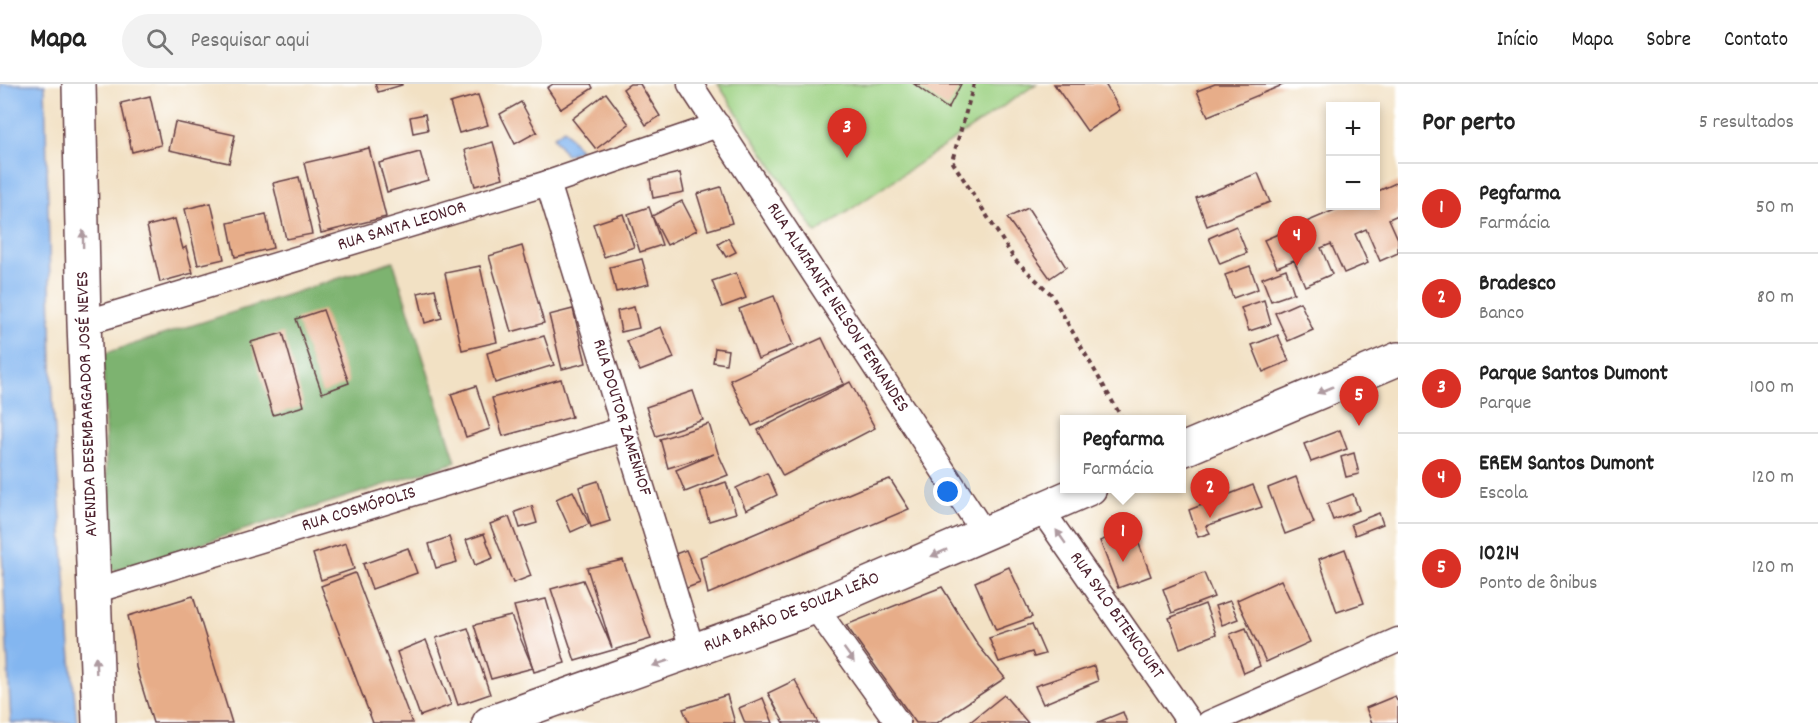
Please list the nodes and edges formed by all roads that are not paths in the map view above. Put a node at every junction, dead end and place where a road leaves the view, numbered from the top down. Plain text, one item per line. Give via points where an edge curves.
1 (80, 84) edge
2 (690, 84) edge
3 (718, 125) junction
4 (548, 183) junction
5 (84, 323) junction
6 (1398, 358) edge
7 (624, 429) junction
8 (1186, 448) edge
9 (1080, 493) edge
10 (1041, 509) junction
11 (984, 533) junction
12 (94, 591) junction
13 (815, 607) junction
14 (1398, 640) edge
15 (693, 652) junction
16 (99, 723) edge
17 (489, 723) edge
18 (898, 723) edge
19 (1190, 723) edge
20 (1209, 723) edge

5 -> 1 main road, AVENIDA DESEMBARGADOR JOSÉ NEVES
2 - 3 street, RUA ALMIRANTE NELSON FERNANDES
3 - 4 street, RUA SANTA LEONOR
3 - 11 street, RUA ALMIRANTE NELSON FERNANDES
4 - 5 street, RUA SANTA LEONOR
4 - 7 street, RUA DOUTOR ZAMENHOF
5 - 12 main road, AVENIDA DESEMBARGADOR JOSÉ NEVES
6 -> 8 main road
7 - 12 street, RUA COSMÓPOLIS
7 - 15 street, RUA DOUTOR ZAMENHOF
9 - 10 main road, RUA BARÃO DE SOUZA LEÃO
10 - 11 main road, RUA BARÃO DE SOUZA LEÃO
19 -> 10 street, RUA SYLO BITENCOURT
11 -> 13 main road, RUA BARÃO DE SOUZA LEÃO
16 -> 12 main road, AVENIDA DESEMBARGADOR JOSÉ NEVES
13 - 15 main road, RUA BARÃO DE SOUZA LEÃO
13 -> 18 street
14 - 20 street
15 -> 17 main road, RUA BARÃO DE SOUZA LEÃO

